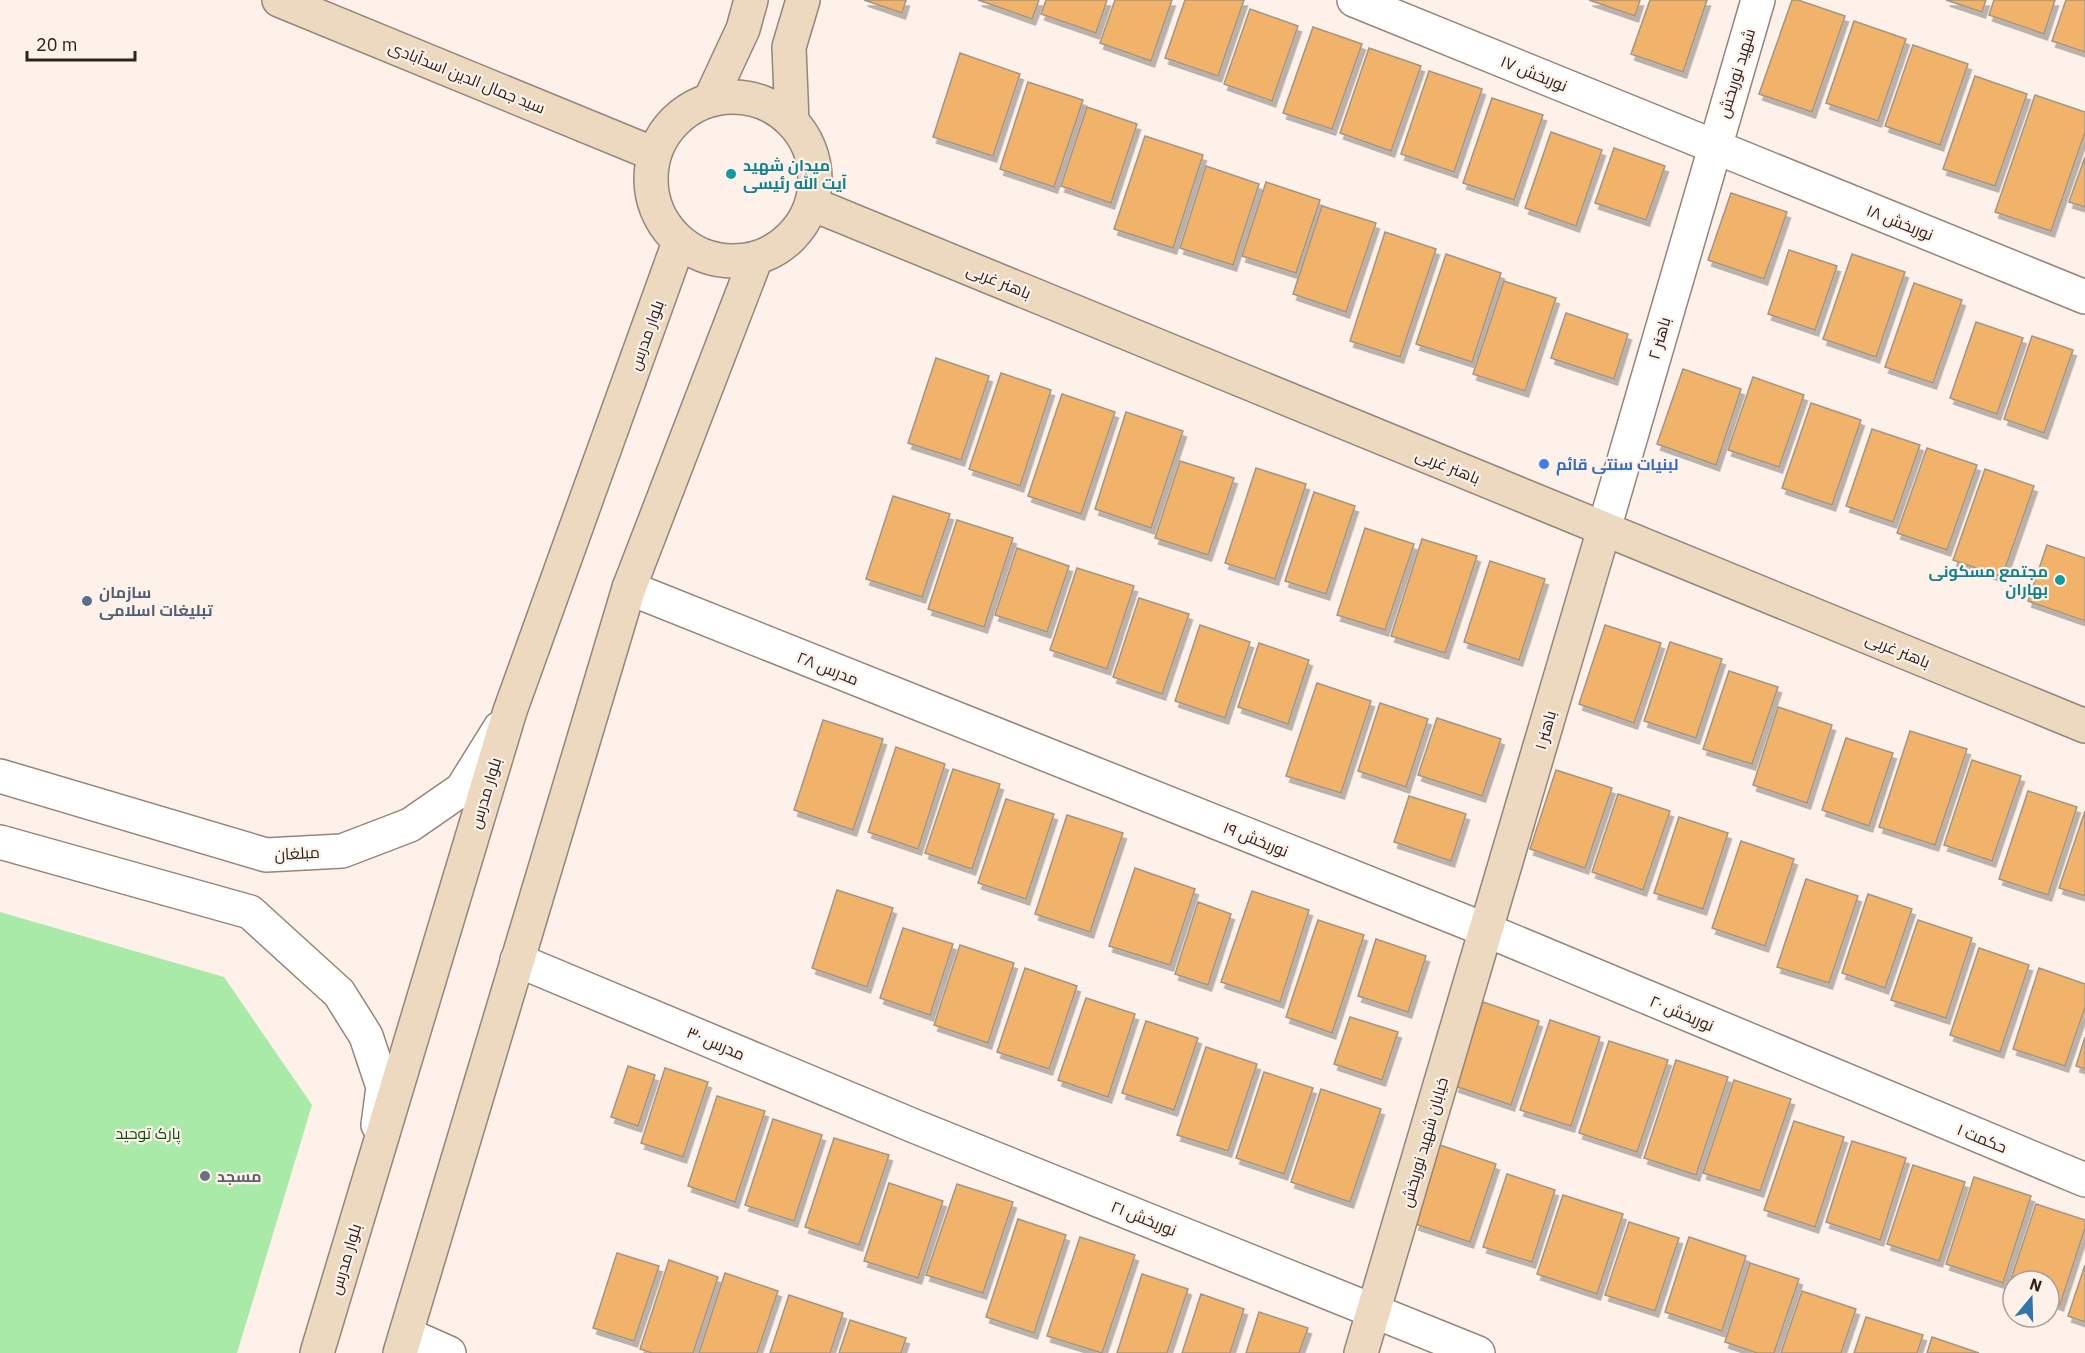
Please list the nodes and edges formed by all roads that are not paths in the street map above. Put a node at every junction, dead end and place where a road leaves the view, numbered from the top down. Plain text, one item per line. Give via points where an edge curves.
1 (279, 0) edge
2 (751, 0) edge
3 (803, 0) edge
4 (1354, 0) edge
5 (1758, 0) edge
6 (710, 100) junction
7 (792, 122) junction
8 (1714, 146) junction
9 (654, 154) junction
10 (812, 204) junction
11 (679, 242) junction
12 (756, 258) junction
13 (2085, 297) edge
14 (1604, 530) junction
15 (629, 588) junction
16 (510, 711) junction
17 (2085, 726) edge
18 (1027, 747) joint
19 (0, 776) edge
20 (0, 842) edge
21 (1486, 930) junction
22 (517, 960) junction
23 (1879, 1095) joint
24 (914, 1126) joint
25 (374, 1162) junction
26 (2085, 1180) edge
27 (1374, 1311) junction
28 (403, 1343) edge
29 (316, 1353) edge
30 (449, 1353) edge
31 (1361, 1353) edge
32 (1478, 1353) edge

1 - 9 main road, سید جمال الدین اسدآبادی
2 - 6 main road via 743,29
3 - 7 main road via 789,47
4 - 8 street, نوربخش ۱۷
5 - 8 street, شهید نوربخش
6 - 7 main road via 753,99
6 - 9 main road via 685,112 666,130
7 - 10 main road via 810,149 815,176
8 - 13 street, نوربخش ۱۸
8 - 14 street, باهنر ۲
9 - 11 main road via 650,177 654,202 663,224
10 - 12 main road via 799,228 780,247
10 - 14 main road, باهنر غربی
11 - 12 main road via 703,256 729,261
11 - 16 main road, بلوار مدرس
12 - 15 main road
14 - 17 main road, باهنر غربی
14 - 21 main road, باهنر ۱
15 - 18 street, مدرس ۲۸
15 - 22 main road
16 - 19 street, مبلغان via 462,789 410,825 342,851 266,855
16 - 25 main road, بلوار مدرس
18 - 21 street, نوربخش ۱۹
20 - 25 street via 250,912 339,993 366,1036 383,1087
21 - 23 street, نوربخش ۲۰
21 - 27 main road, خیابان شهید نوربخش
22 - 24 street, مدرس ۳۰
22 - 28 main road
23 - 26 street, حکمت ۱
24 - 27 street, نوربخش ۲۱
25 - 29 main road, بلوار مدرس
27 - 31 main road, خیابان شهید نوربخش
27 - 32 street, نوربخش ۲۱
28 - 30 street

